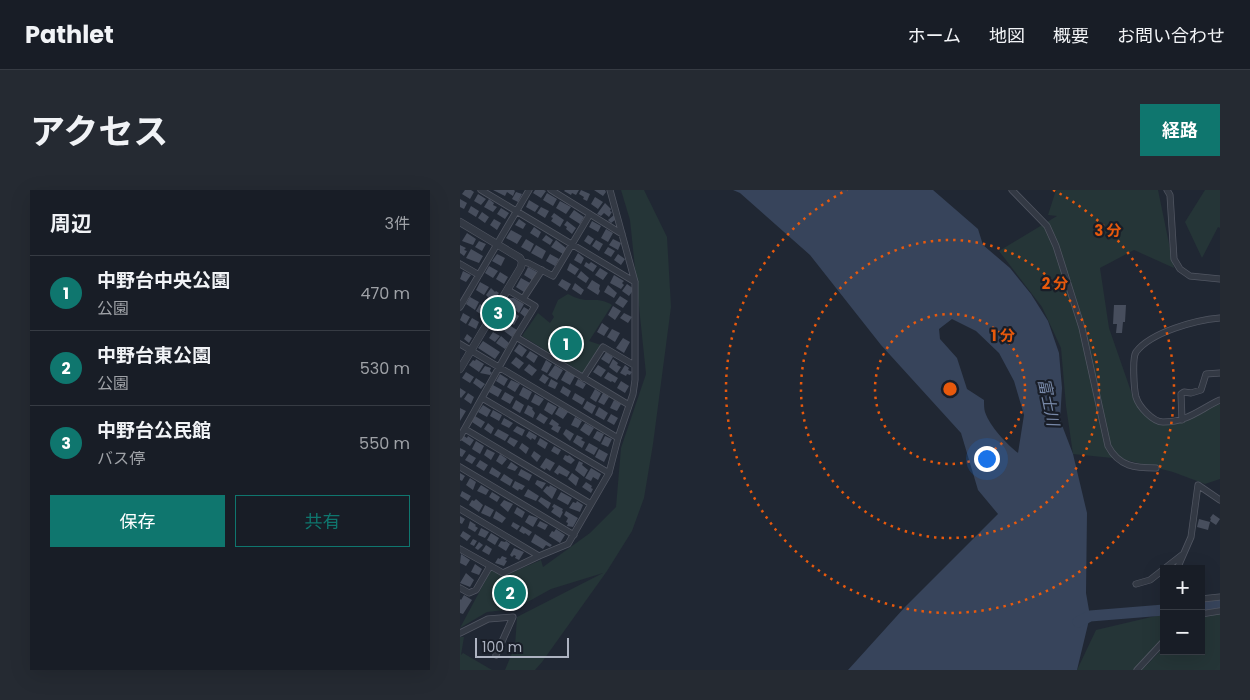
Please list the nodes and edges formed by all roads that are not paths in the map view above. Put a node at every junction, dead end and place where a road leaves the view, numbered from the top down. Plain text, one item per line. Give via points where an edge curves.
1 (481, 190) edge
2 (529, 190) edge
3 (551, 190) edge
4 (610, 190) edge
5 (1012, 190) edge
6 (1167, 190) edge
7 (517, 211) junction
8 (590, 214) junction
9 (460, 222) edge
10 (622, 234) junction
11 (497, 244) junction
12 (572, 245) junction
13 (522, 262) junction
14 (460, 264) edge
15 (542, 270) junction
16 (479, 275) junction
17 (1220, 279) edge
18 (635, 282) junction
19 (508, 290) junction
20 (523, 299) junction
21 (460, 306) edge
22 (1220, 318) edge
23 (516, 337) junction
24 (460, 344) edge
25 (471, 351) junction
26 (634, 365) junction
27 (499, 367) junction
28 (460, 369) edge
29 (1220, 374) edge
30 (583, 378) junction
31 (482, 398) junction
32 (1220, 400) edge
33 (629, 405) junction
34 (1182, 420) junction
35 (465, 429) junction
36 (460, 437) edge
37 (618, 438) junction
38 (460, 467) edge
39 (1156, 468) dead end
40 (609, 473) junction
41 (1220, 500) edge
42 (591, 504) junction
43 (460, 509) edge
44 (574, 535) junction
45 (460, 548) edge
46 (1183, 554) junction
47 (539, 556) junction
48 (1179, 565) edge
49 (490, 566) junction
50 (1136, 584) dead end
51 (460, 588) edge
52 (1220, 597) edge
53 (1205, 599) edge
54 (1220, 611) edge
55 (1205, 613) edge
56 (460, 633) edge
57 (1160, 645) edge
58 (496, 654) dead end
59 (1137, 670) edge

1 - 7 street
2 - 7 street
3 - 8 street
4 - 10 street
5 - 39 street via 1047,226 1056,246 1082,328 1108,446 1131,467
6 - 17 street via 1174,259 1190,276
7 - 11 street
7 - 12 street
8 - 10 street
8 - 12 street
9 - 11 street
10 - 18 street
11 - 13 street
11 - 16 street
12 - 15 street via 553,276
12 - 18 street
13 - 15 street
13 - 19 street
14 - 16 street
15 - 20 street
16 - 21 street
18 - 26 street
19 - 20 street
19 - 25 street
20 - 23 street via 535,306
22 - 34 street via 1174,328 1148,342 1133,357 1136,398 1145,410 1153,419 1162,422
23 - 27 street
23 - 30 street
24 - 25 street
25 - 27 street
25 - 28 street
26 - 30 street via 603,347
26 - 33 street via 633,394
27 - 31 street
27 - 37 street
29 - 34 street via 1206,374 1201,390 1181,394
30 - 33 street
31 - 35 street
31 - 40 street
32 - 34 street
33 - 37 street
35 - 36 street
35 - 42 street
37 - 40 street
38 - 44 street
40 - 42 street
41 - 46 street via 1198,485 1191,537
42 - 44 street
43 - 47 street
44 - 47 street via 568,544
45 - 49 street
46 - 48 street
46 - 50 street via 1150,580
47 - 49 street via 503,573
49 - 51 street via 476,590 469,593
52 - 53 street
54 - 55 street
56 - 58 street via 488,619 513,617
57 - 59 street

